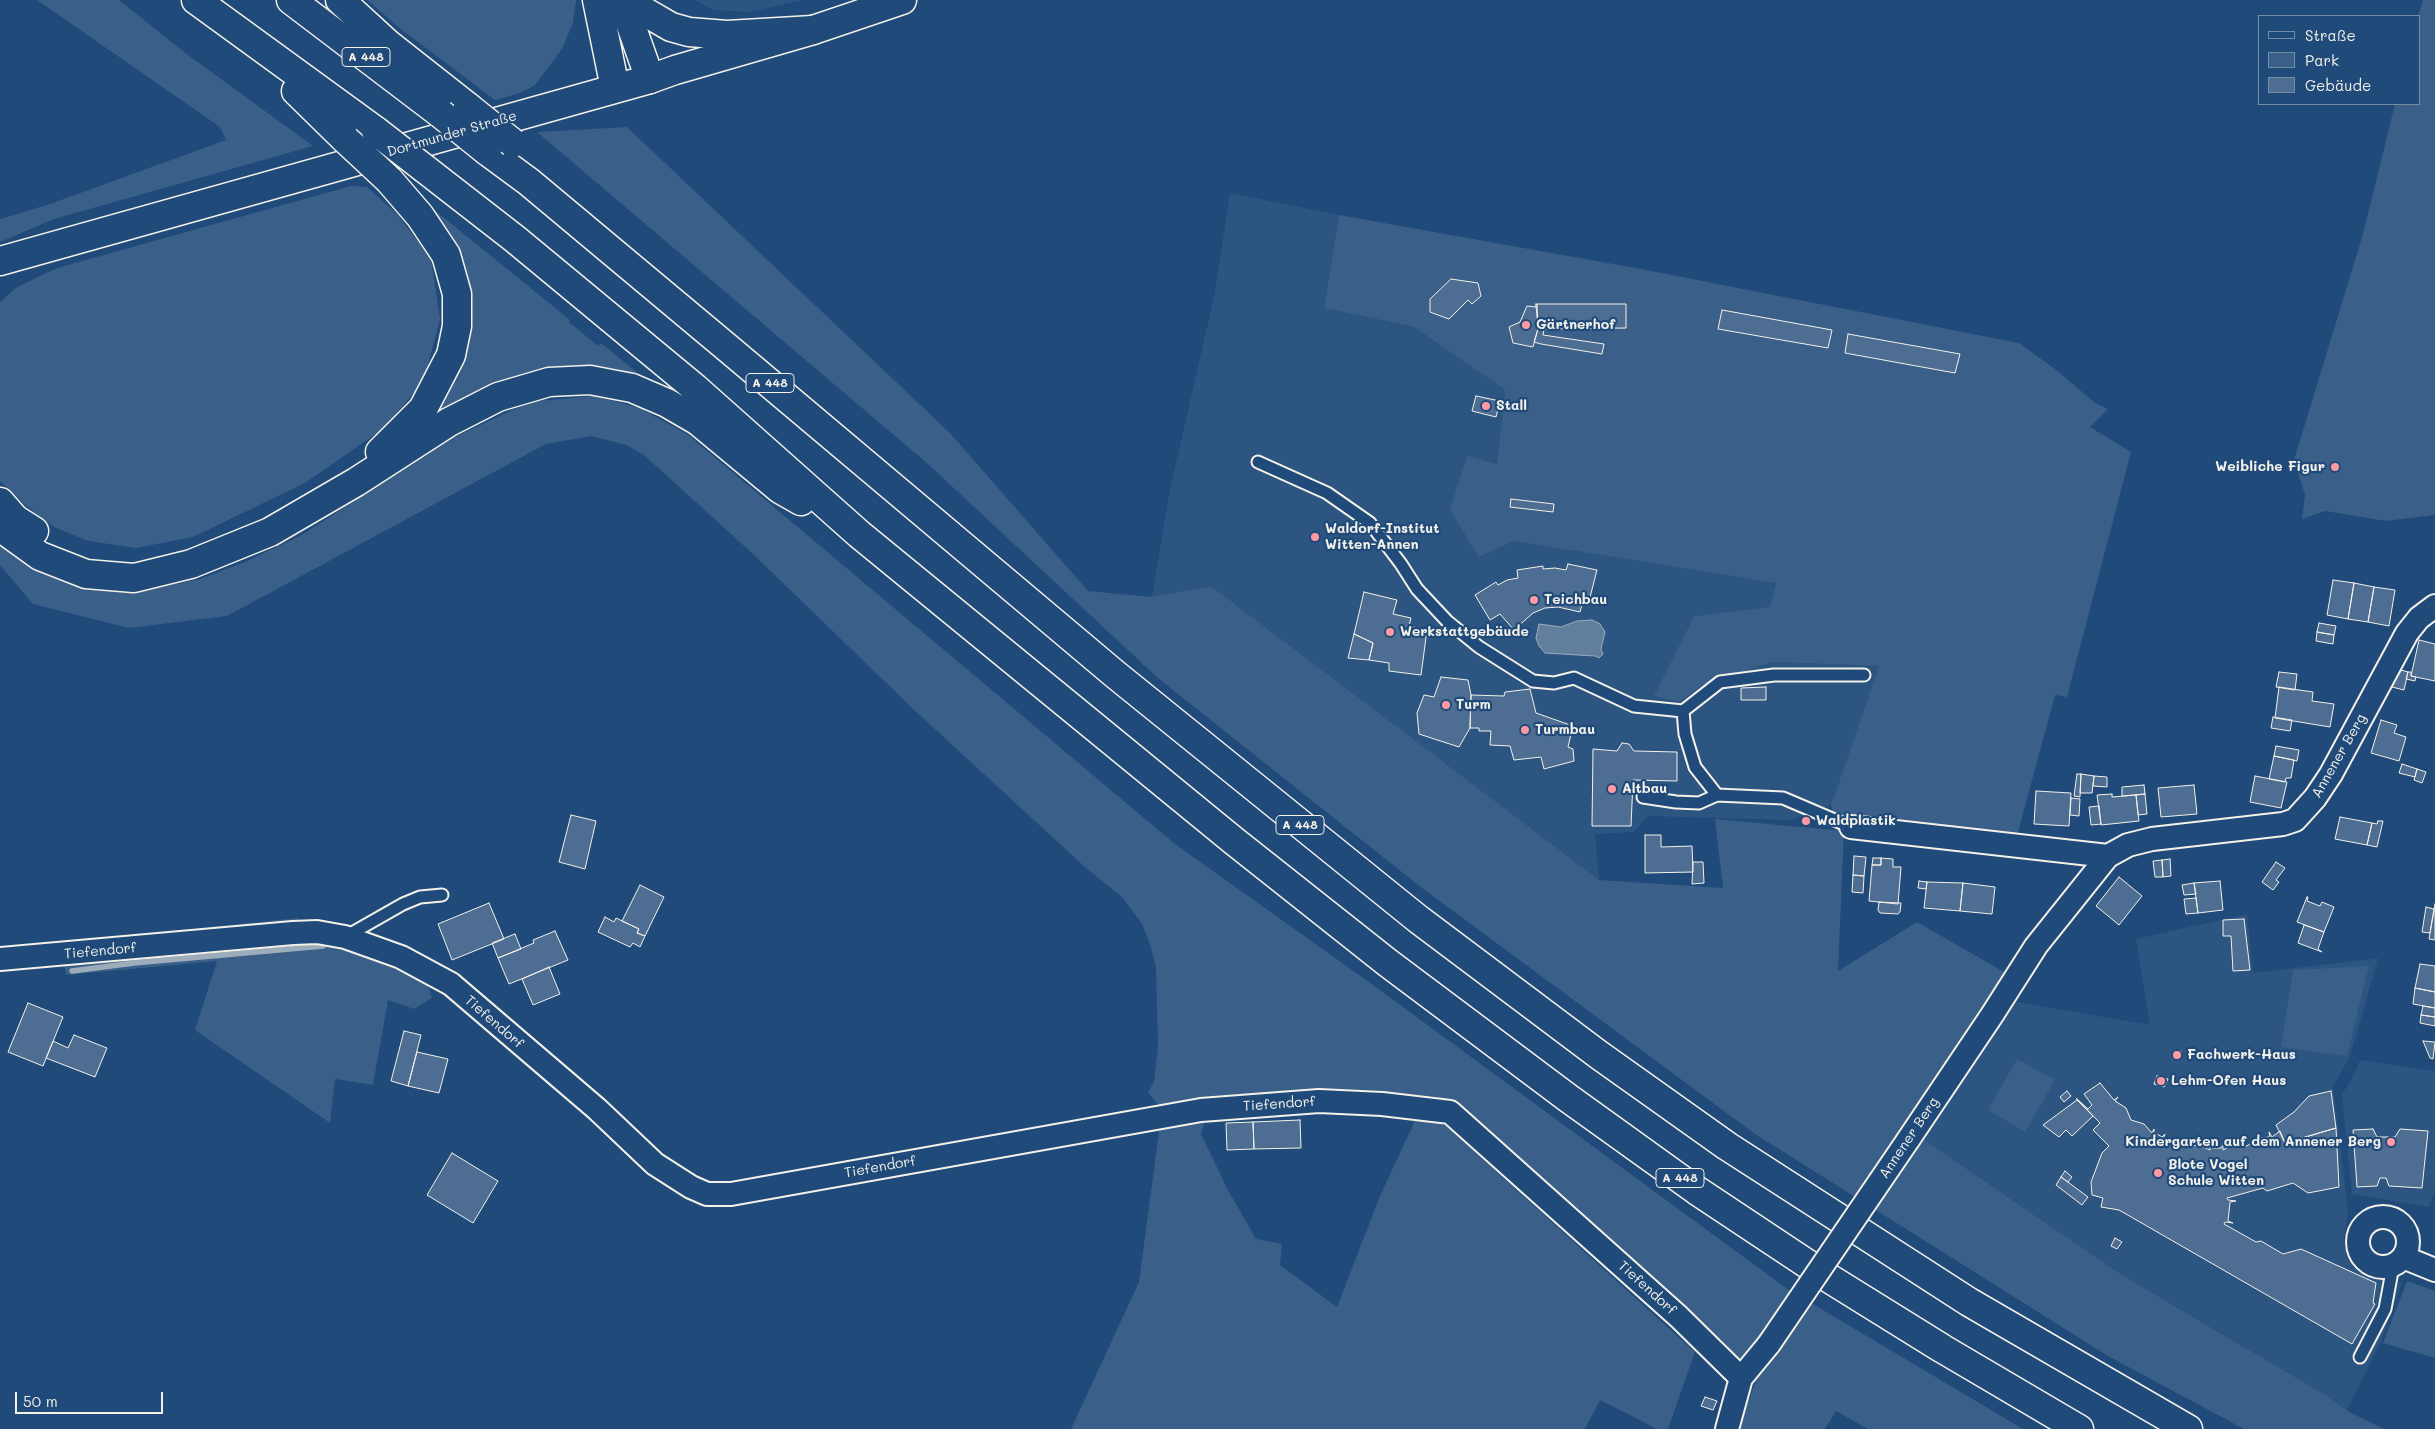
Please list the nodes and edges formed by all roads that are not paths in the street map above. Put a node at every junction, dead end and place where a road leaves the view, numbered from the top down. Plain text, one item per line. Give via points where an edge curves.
1 (196, 0) edge
2 (291, 0) edge
3 (340, 0) edge
4 (597, 0) edge
5 (622, 0) edge
6 (630, 0) edge
7 (902, 0) edge
8 (229, 25) junction
9 (813, 30) junction
10 (650, 79) junction
11 (615, 88) junction
12 (529, 182) junction
13 (0, 261) edge
14 (1258, 462) dead end
15 (0, 502) edge
16 (0, 527) edge
17 (858, 534) junction
18 (2435, 606) edge
19 (1864, 675) dead end
20 (1683, 710) junction
21 (1717, 795) junction
22 (1643, 797) dead end
23 (1851, 827) joint
24 (2108, 856) junction
25 (442, 895) dead end
26 (345, 937) junction
27 (0, 960) edge
28 (2398, 1261) joint
29 (2435, 1270) edge
30 (2360, 1357) dead end
31 (1741, 1378) junction
32 (1726, 1429) edge
33 (2080, 1429) edge
34 (2188, 1429) edge

1 - 8 main road, A 448
2 - 12 main road, A 448, bridge
3 - 12 main road, bridge via 388,44 513,143
4 - 11 main road
5 - 10 main road
6 - 9 main road via 672,27 689,32 726,35
7 - 9 main road, Dortmunder Straße
8 - 15 main road, bridge via 389,180 420,216 446,255 457,294 458,326 451,355 423,409 385,448 314,494 233,536 165,557 133,562 87,555 47,538 15,519
8 - 17 main road, A 448, bridge via 376,131 523,246 695,388
9 - 10 main road, Dortmunder Straße
10 - 11 main road, Dortmunder Straße
11 - 13 main road, Dortmunder Straße
12 - 34 main road, A 448 via 1102,663 1425,925 1727,1146 1968,1302
14 - 20 lane via 1327,492 1370,523 1417,589 1447,620 1479,647 1533,681 1554,683 1574,678 1634,706
16 - 17 main road via 40,556 86,574 134,578 192,564 270,532 449,422 498,397 549,382 590,380 632,388 667,403 698,421 780,488
17 - 33 main road, A 448 via 1380,957 1568,1098 1696,1190 1827,1277
18 - 24 street, Annener Berg via 2407,633 2331,774 2295,820 2274,826 2152,839 2128,845
19 - 20 lane via 1774,675 1720,682
20 - 21 lane via 1685,734 1695,768
21 - 22 lane via 1700,803
21 - 23 lane via 1783,798
23 - 24 street
24 - 31 street, Annener Berg, bridge via 2036,946 1769,1344
25 - 26 lane via 420,897 402,904
26 - 27 street, Tiefendorf via 316,932 293,933
26 - 31 street, Tiefendorf via 401,957 451,984 655,1164 690,1188 707,1194 731,1194 1201,1110 1319,1101 1450,1112 1679,1317
28 - 29 street
28 - 30 lane via 2385,1309
31 - 32 street, Annener Berg

